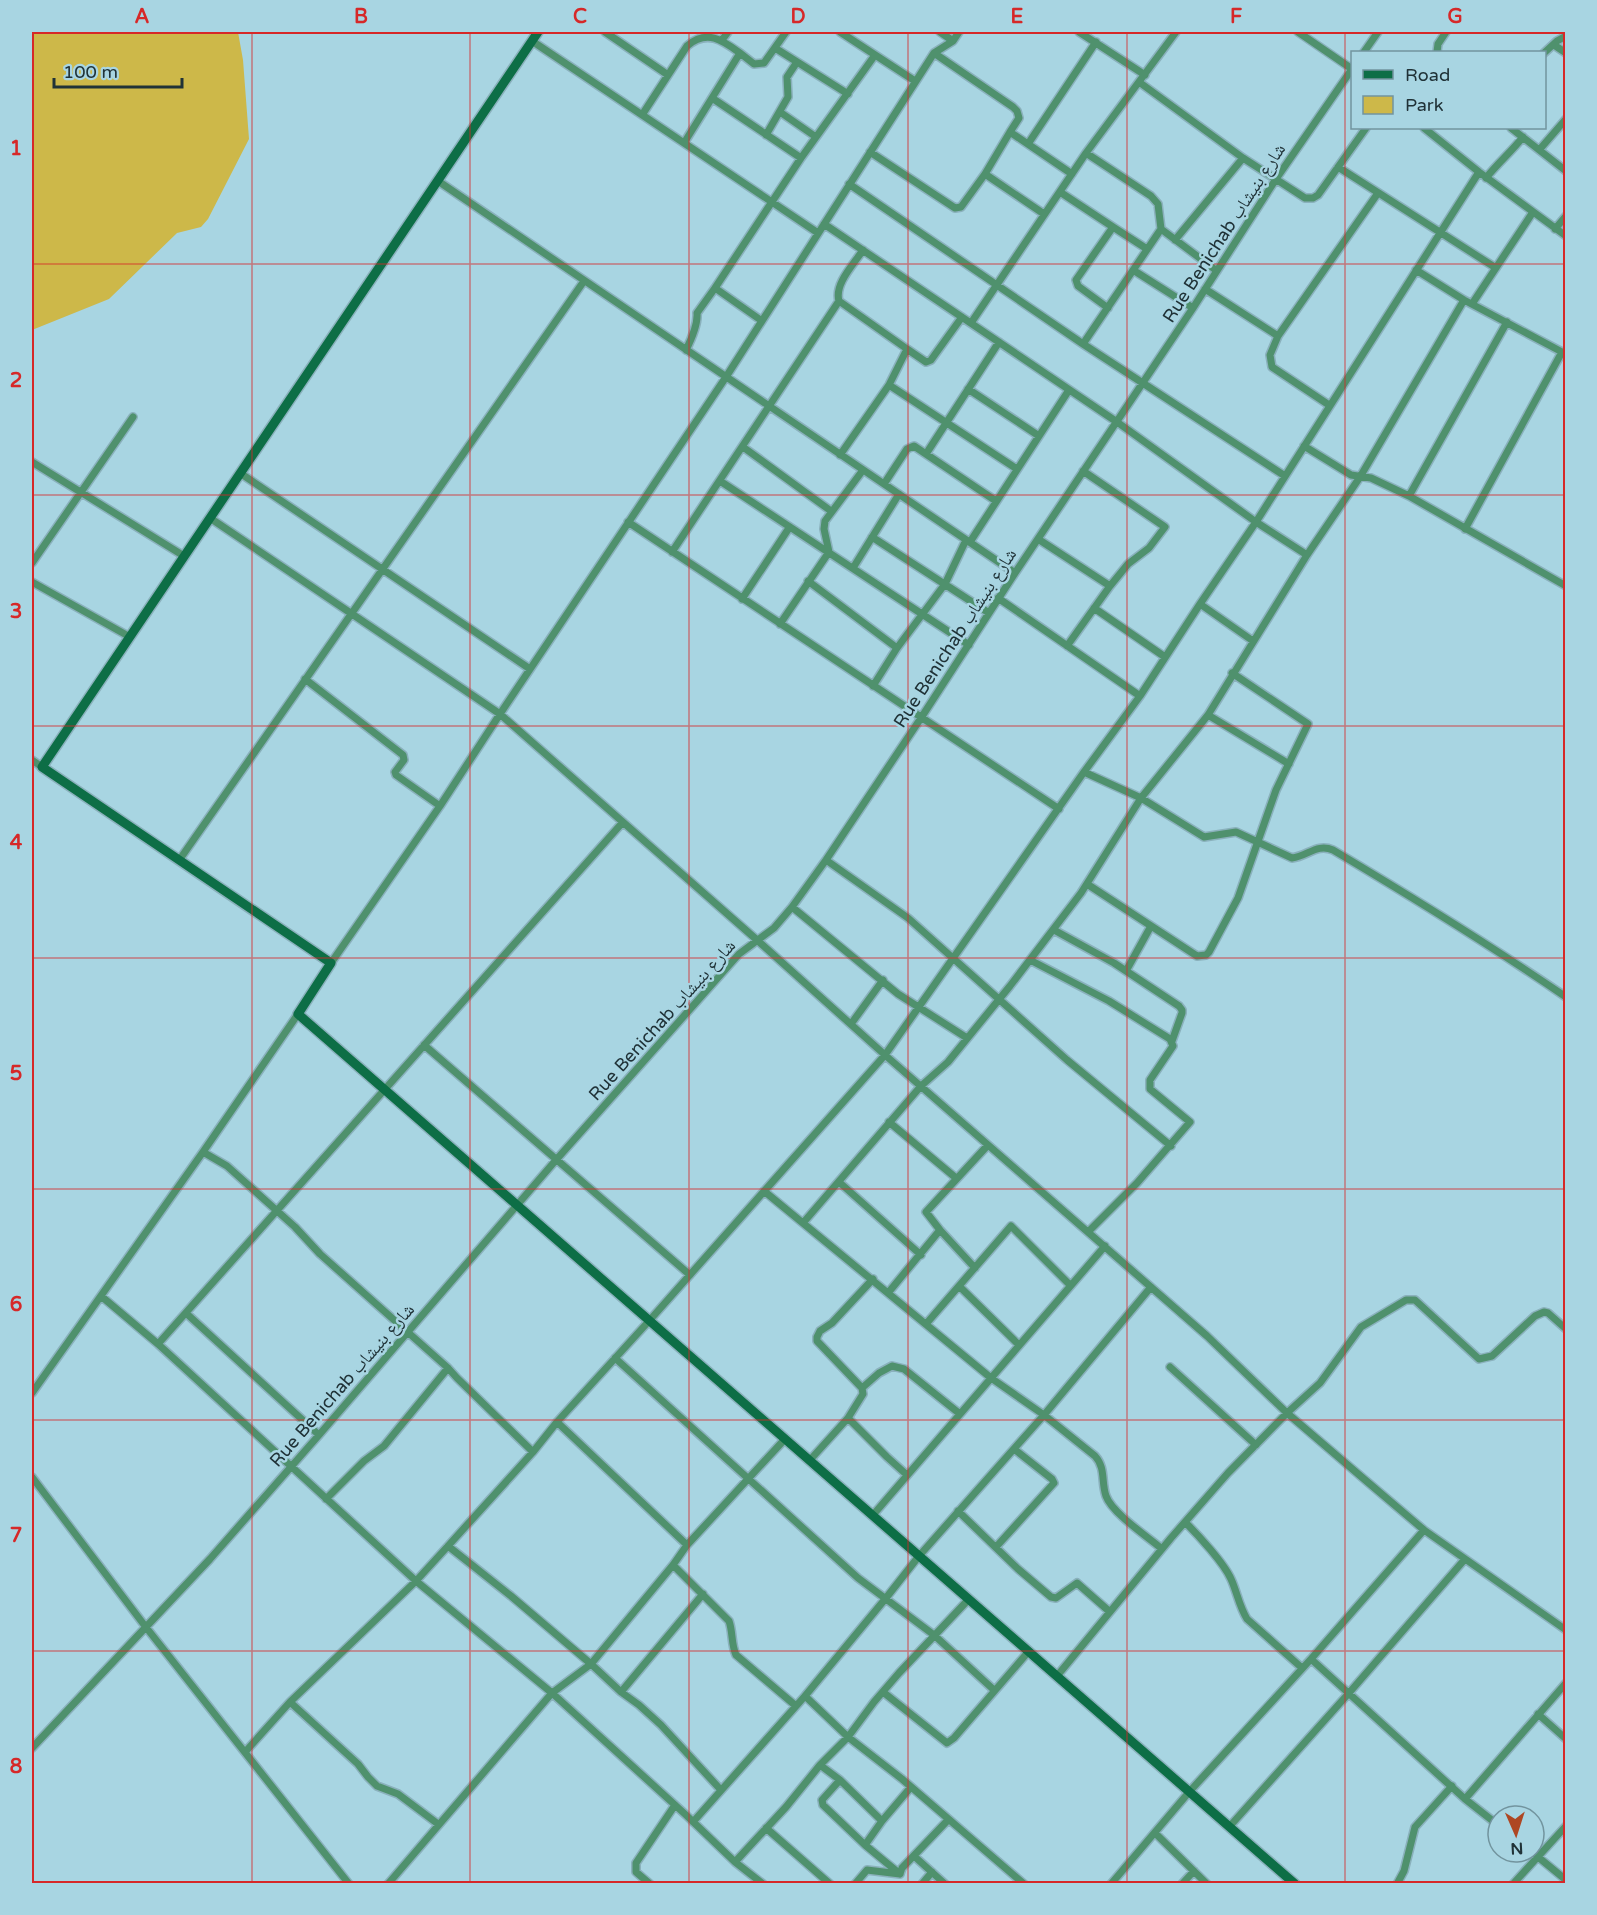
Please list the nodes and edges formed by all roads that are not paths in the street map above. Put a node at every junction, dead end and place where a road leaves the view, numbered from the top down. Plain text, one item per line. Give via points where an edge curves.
1 (538, 32) edge
2 (606, 32) edge
3 (728, 32) edge
4 (786, 32) edge
5 (840, 32) edge
6 (940, 32) edge
7 (959, 32) edge
8 (1079, 32) edge
9 (1176, 32) edge
10 (1298, 32) edge
11 (1378, 32) edge
12 (1446, 32) edge
13 (1566, 36) edge
14 (722, 40) junction
15 (532, 41) junction
16 (953, 41) junction
17 (1096, 42) junction
18 (1554, 45) junction
19 (775, 48) junction
20 (1365, 51) edge
21 (1437, 51) edge
22 (1546, 52) edge
23 (740, 53) junction
24 (934, 53) junction
25 (1566, 53) edge
26 (875, 55) junction
27 (797, 62) junction
28 (1351, 68) edge
29 (1351, 72) edge
30 (668, 75) junction
31 (1145, 75) junction
32 (915, 81) junction
33 (1139, 82) junction
34 (848, 94) junction
35 (712, 98) junction
36 (780, 112) junction
37 (642, 115) junction
38 (1566, 119) edge
39 (1364, 129) edge
40 (1425, 129) edge
41 (1512, 129) edge
42 (1010, 132) junction
43 (766, 135) junction
44 (816, 137) junction
45 (1523, 137) junction
46 (684, 143) junction
47 (1028, 144) junction
48 (1540, 149) junction
49 (870, 152) junction
50 (1086, 153) junction
51 (801, 158) junction
52 (1243, 158) junction
53 (1338, 168) junction
54 (1566, 171) edge
55 (1479, 172) junction
56 (985, 174) junction
57 (1072, 174) junction
58 (1486, 178) junction
59 (1276, 179) junction
60 (438, 180) junction
61 (849, 184) junction
62 (1060, 192) junction
63 (1378, 193) junction
64 (772, 202) junction
65 (1533, 212) junction
66 (1044, 214) junction
67 (1566, 216) edge
68 (824, 224) junction
69 (1113, 227) junction
70 (1161, 229) junction
71 (1555, 229) junction
72 (818, 233) junction
73 (1440, 233) junction
74 (1566, 236) edge
75 (1175, 240) junction
76 (1147, 249) junction
77 (863, 250) junction
78 (1496, 268) junction
79 (1133, 270) junction
80 (1416, 270) junction
81 (1217, 271) junction
82 (584, 281) junction
83 (997, 284) junction
84 (715, 288) junction
85 (1205, 289) junction
86 (1464, 300) junction
87 (838, 301) junction
88 (1472, 304) junction
89 (1108, 308) junction
90 (1193, 308) junction
91 (962, 317) junction
92 (762, 321) junction
93 (1507, 322) junction
94 (971, 323) junction
95 (1278, 336) junction
96 (999, 342) junction
97 (1083, 344) junction
98 (907, 349) junction
99 (1564, 349) edge
100 (686, 350) junction
101 (726, 377) junction
102 (1143, 383) junction
103 (889, 385) junction
104 (968, 389) junction
105 (1069, 390) junction
106 (1329, 405) junction
107 (769, 407) junction
108 (133, 417) dead end
109 (947, 422) junction
110 (1117, 422) junction
111 (1039, 436) junction
112 (1304, 446) junction
113 (743, 447) junction
114 (926, 454) junction
115 (840, 455) junction
116 (32, 462) edge
117 (1017, 469) junction
118 (863, 470) junction
119 (1083, 471) junction
120 (240, 473) junction
121 (1285, 476) junction
122 (1360, 477) junction
123 (720, 482) junction
124 (884, 484) junction
125 (80, 493) junction
126 (899, 494) junction
127 (1409, 496) junction
128 (996, 501) junction
129 (831, 511) junction
130 (210, 518) junction
131 (628, 522) junction
132 (1256, 522) junction
133 (789, 528) junction
134 (1465, 529) junction
135 (872, 537) junction
136 (1038, 539) junction
137 (968, 541) junction
138 (672, 552) junction
139 (829, 552) junction
140 (1307, 555) junction
141 (184, 556) junction
142 (32, 563) edge
143 (382, 568) junction
144 (853, 568) junction
145 (1015, 573) junction
146 (808, 581) junction
147 (32, 582) edge
148 (945, 584) junction
149 (1110, 586) junction
150 (1566, 586) edge
151 (998, 598) junction
152 (742, 599) junction
153 (1200, 604) junction
154 (1094, 608) junction
155 (351, 613) junction
156 (988, 613) junction
157 (923, 615) junction
158 (780, 624) junction
159 (129, 638) junction
160 (1253, 641) junction
161 (969, 645) junction
162 (1067, 646) junction
163 (897, 648) junction
164 (1165, 657) junction
165 (530, 669) junction
166 (1232, 673) junction
167 (305, 679) junction
168 (873, 686) junction
169 (1140, 696) junction
170 (500, 714) junction
171 (1208, 715) junction
172 (921, 718) junction
173 (32, 760) edge
174 (1289, 764) junction
175 (42, 767) junction
176 (1084, 772) junction
177 (1141, 798) junction
178 (440, 806) junction
179 (1059, 809) junction
180 (622, 822) junction
181 (1257, 842) junction
182 (180, 859) junction
183 (826, 860) junction
184 (1087, 884) junction
185 (792, 907) junction
186 (1151, 926) junction
187 (1054, 930) junction
188 (757, 940) junction
189 (953, 957) junction
190 (1030, 960) junction
191 (331, 963) junction
192 (1126, 971) junction
193 (883, 980) junction
194 (1566, 997) edge
195 (999, 1000) junction
196 (919, 1006) junction
197 (298, 1014) junction
198 (851, 1024) junction
199 (967, 1038) junction
200 (1172, 1041) junction
201 (424, 1045) junction
202 (885, 1055) junction
203 (921, 1086) junction
204 (385, 1090) junction
205 (889, 1122) junction
206 (988, 1145) junction
207 (1171, 1146) junction
208 (203, 1152) junction
209 (556, 1160) junction
210 (956, 1178) junction
211 (839, 1182) junction
212 (764, 1191) junction
213 (517, 1205) junction
214 (276, 1212) junction
215 (803, 1223) junction
216 (940, 1230) junction
217 (1088, 1233) junction
218 (1105, 1246) junction
219 (921, 1255) junction
220 (975, 1268) junction
221 (690, 1275) junction
222 (873, 1279) junction
223 (1070, 1285) junction
224 (959, 1286) junction
225 (1151, 1287) junction
226 (888, 1293) junction
227 (101, 1296) junction
228 (187, 1314) junction
229 (650, 1321) junction
230 (926, 1324) junction
231 (1566, 1329) edge
232 (408, 1332) junction
233 (158, 1344) junction
234 (1019, 1345) junction
235 (615, 1358) junction
236 (1170, 1367) dead end
237 (448, 1368) junction
238 (992, 1378) junction
239 (862, 1388) junction
240 (32, 1393) edge
241 (1287, 1413) junction
242 (960, 1414) junction
243 (1044, 1415) junction
244 (848, 1418) junction
245 (556, 1422) junction
246 (319, 1435) junction
247 (785, 1439) junction
248 (1256, 1445) junction
249 (1014, 1449) junction
250 (533, 1452) junction
251 (810, 1460) junction
252 (291, 1467) junction
253 (907, 1475) junction
254 (32, 1477) edge
255 (747, 1479) junction
256 (327, 1499) junction
257 (958, 1511) junction
258 (873, 1515) junction
259 (1185, 1522) junction
260 (1424, 1530) junction
261 (687, 1545) junction
262 (448, 1546) junction
263 (996, 1547) junction
264 (1162, 1549) junction
265 (919, 1556) junction
266 (1465, 1558) junction
267 (673, 1565) junction
268 (416, 1581) junction
269 (703, 1594) junction
270 (886, 1599) junction
271 (969, 1599) junction
272 (1110, 1612) junction
273 (145, 1626) junction
274 (1566, 1630) edge
275 (934, 1635) junction
276 (1029, 1651) junction
277 (1311, 1659) junction
278 (591, 1664) junction
279 (1302, 1668) junction
280 (1057, 1676) junction
281 (1566, 1683) edge
282 (994, 1690) junction
283 (621, 1692) junction
284 (883, 1692) junction
285 (552, 1693) junction
286 (1349, 1693) junction
287 (805, 1696) junction
288 (290, 1702) junction
289 (796, 1706) junction
290 (1538, 1714) junction
291 (848, 1737) junction
292 (1566, 1739) edge
293 (32, 1748) edge
294 (246, 1751) junction
295 (820, 1765) junction
296 (840, 1780) junction
297 (1452, 1786) junction
298 (911, 1787) junction
299 (720, 1789) junction
300 (1190, 1791) junction
301 (1465, 1798) junction
302 (675, 1805) junction
303 (1486, 1815) edge
304 (948, 1820) junction
305 (882, 1821) junction
306 (693, 1822) junction
307 (438, 1824) junction
308 (1230, 1826) junction
309 (1566, 1826) edge
310 (766, 1828) junction
311 (1155, 1833) junction
312 (1546, 1844) edge
313 (865, 1845) junction
314 (914, 1856) junction
315 (735, 1862) junction
316 (1546, 1863) edge
317 (1528, 1864) edge
318 (1194, 1871) junction
319 (932, 1872) junction
320 (900, 1874) junction
321 (1566, 1880) edge
322 (349, 1884) edge
323 (388, 1884) edge
324 (650, 1884) edge
325 (763, 1884) edge
326 (830, 1884) edge
327 (855, 1884) edge
328 (922, 1884) edge
329 (945, 1884) edge
330 (1024, 1884) edge
331 (1111, 1884) edge
332 (1182, 1884) edge
333 (1207, 1884) edge
334 (1295, 1884) edge
335 (1397, 1884) edge
336 (1513, 1884) edge

1 - 15 street
2 - 30 street
3 - 14 street
4 - 19 street
5 - 26 street
6 - 16 street
7 - 16 street
8 - 17 street
9 - 31 street
10 - 28 street
11 - 20 street
12 - 21 street
13 - 18 street
14 - 23 street
14 - 30 street via 694,40
15 - 37 street
15 - 60 street
16 - 24 street
17 - 31 street
17 - 47 street
18 - 22 street
18 - 25 street
19 - 23 street via 759,64
19 - 27 street
23 - 35 street
24 - 32 street
24 - 42 street via 1017,111 1019,118
26 - 32 street
26 - 34 street
27 - 34 street
27 - 36 street via 788,78 788,97
29 - 59 street, Rue Benichab شارع بنيشاب
30 - 37 street
31 - 33 street
32 - 49 street
33 - 50 street
33 - 52 street
34 - 44 street
35 - 43 street
35 - 46 street
36 - 43 street
36 - 44 street
37 - 46 street
38 - 48 street
39 - 53 street
40 - 55 street
41 - 45 street
42 - 47 street
42 - 56 street
43 - 51 street
44 - 51 street
45 - 48 street
45 - 58 street
46 - 64 street
47 - 57 street
48 - 54 street
49 - 56 street via 955,208 961,207
49 - 61 street
50 - 57 street
50 - 70 street via 1151,196 1158,204
51 - 64 street
52 - 59 street
52 - 75 street
53 - 59 street via 1313,198 1305,198
53 - 63 street
55 - 58 street
55 - 73 street
56 - 66 street
57 - 62 street
58 - 65 street
59 - 81 street, Rue Benichab شارع بنيشاب
60 - 82 street
60 - 120 street
61 - 68 street
61 - 83 street
62 - 66 street
62 - 69 street
63 - 73 street
63 - 95 street
64 - 72 street
64 - 84 street
65 - 71 street
65 - 78 street
66 - 83 street
67 - 71 street
68 - 72 street
68 - 77 street
69 - 76 street
69 - 89 street via 1076,280 1078,286
70 - 75 street
70 - 76 street
71 - 74 street
72 - 92 street
73 - 78 street
73 - 80 street
75 - 81 street
76 - 79 street
77 - 87 street via 839,287
77 - 91 street
78 - 88 street
79 - 89 street
79 - 90 street
80 - 86 street
80 - 106 street
81 - 85 street, Rue Benichab شارع بنيشاب
82 - 100 street
82 - 143 street
83 - 94 street
83 - 97 street
84 - 92 street
84 - 100 street via 697,313
85 - 90 street, Rue Benichab شارع بنيشاب
85 - 95 street
86 - 88 street
86 - 122 street
87 - 98 street
87 - 107 street
88 - 93 street
89 - 97 street
90 - 102 street, Rue Benichab شارع بنيشاب
91 - 94 street
91 - 98 street via 931,360 926,362
92 - 101 street
93 - 99 street
93 - 127 street
94 - 96 street
95 - 106 street via 1270,355 1272,367
96 - 104 street
96 - 105 street
97 - 102 street
98 - 103 street
99 - 134 street
100 - 101 street
101 - 107 street
101 - 131 street
102 - 110 street, Rue Benichab شارع بنيشاب
102 - 121 street
103 - 109 street
103 - 115 street
104 - 109 street
104 - 111 street
105 - 110 street
105 - 111 street
106 - 112 street
107 - 113 street
107 - 115 street
108 - 125 street
109 - 114 street
109 - 117 street
110 - 119 street, Rue Benichab شارع بنيشاب
110 - 132 street
111 - 117 street
112 - 121 street
112 - 122 street
113 - 123 street
113 - 129 street
114 - 124 street via 909,447
114 - 128 street
115 - 118 street
116 - 125 street
117 - 128 street
118 - 124 street
118 - 129 street
119 - 136 street, Rue Benichab شارع بنيشاب
119 - 149 street via 1165,527
120 - 130 street
120 - 143 street
121 - 132 street
122 - 127 street via 1371,478
122 - 140 street
123 - 133 street
123 - 138 street
124 - 126 street
125 - 141 street
125 - 142 street
126 - 135 street
126 - 137 street
127 - 134 street
128 - 137 street
129 - 139 street via 824,526
130 - 141 street
130 - 155 street
131 - 138 street
131 - 165 street
132 - 140 street
132 - 153 street
133 - 139 street
133 - 152 street
134 - 150 street
135 - 144 street
135 - 148 street
136 - 145 street, Rue Benichab شارع بنيشاب
136 - 149 street
137 - 145 street
137 - 148 street
138 - 152 street
139 - 144 street
139 - 146 street
140 - 160 street
141 - 159 street
143 - 155 street
143 - 165 street
144 - 157 street
145 - 151 street, Rue Benichab شارع بنيشاب
146 - 158 street
146 - 163 street
147 - 159 street
148 - 156 street
148 - 157 street
149 - 154 street
151 - 156 street, Rue Benichab شارع بنيشاب
151 - 162 street
152 - 158 street
153 - 160 street
153 - 164 street
154 - 162 street
154 - 164 street
155 - 167 street
155 - 170 street
156 - 161 street, Rue Benichab شارع بنيشاب
157 - 161 street
157 - 163 street
158 - 168 street
159 - 175 street
160 - 166 street
161 - 172 street, Rue Benichab شارع بنيشاب
162 - 169 street
163 - 168 street
164 - 169 street
165 - 170 street
166 - 171 street
166 - 174 street via 1308,724
167 - 178 street via 403,754 396,776
167 - 182 street
168 - 172 street
169 - 176 street
170 - 178 street
170 - 180 street
171 - 174 street
171 - 177 street
172 - 179 street
172 - 183 street, Rue Benichab شارع بنيشاب
173 - 175 street
174 - 181 street
175 - 182 street
176 - 177 street
176 - 179 street
177 - 181 street via 1204,837 1236,832
177 - 184 street
178 - 191 street
179 - 189 street
180 - 188 street
180 - 201 street
181 - 186 street via 1238,898 1206,955 1197,956
181 - 194 street via 1292,858 1325,846 1333,850 1434,910
182 - 191 street
183 - 185 street, Rue Benichab شارع بنيشاب
183 - 189 street via 908,918
184 - 186 street
184 - 187 street
185 - 188 street, Rue Benichab شارع بنيشاب
185 - 193 street
186 - 192 street
187 - 190 street
187 - 192 street
188 - 198 street
188 - 209 street, Rue Benichab شارع بنيشاب via 739,954
189 - 195 street
189 - 196 street
190 - 195 street
190 - 200 street via 1109,1001
191 - 197 street
192 - 200 street via 1182,1010
193 - 196 street
193 - 198 street
195 - 199 street
195 - 207 street
196 - 199 street
196 - 202 street
197 - 204 street
197 - 208 street
198 - 202 street
199 - 203 street
200 - 207 street via 1173,1046 1149,1083 1150,1089 1190,1121
201 - 204 street
201 - 209 street
202 - 203 street
202 - 212 street
203 - 205 street
203 - 206 street
204 - 213 street
204 - 214 street
205 - 210 street
205 - 211 street
206 - 210 street
206 - 217 street
207 - 217 street
208 - 214 street via 227,1166
208 - 227 street
209 - 213 street, Rue Benichab شارع بنيشاب
209 - 221 street
210 - 216 street via 926,1212
211 - 215 street
211 - 219 street
212 - 215 street
212 - 221 street
213 - 229 street
213 - 232 street, Rue Benichab شارع بنيشاب
214 - 228 street
214 - 232 street
215 - 222 street
216 - 219 street
216 - 220 street
217 - 218 street
218 - 223 street
218 - 225 street
219 - 226 street
220 - 223 street via 1011,1226
220 - 224 street
221 - 229 street
222 - 226 street
222 - 239 street via 817,1337
223 - 234 street
224 - 230 street
224 - 234 street
225 - 241 street
225 - 243 street
226 - 230 street
227 - 233 street
227 - 240 street
228 - 233 street
228 - 246 street
229 - 235 street
229 - 247 street
230 - 238 street
231 - 241 street via 1544,1312 1492,1356 1479,1359 1415,1300 1406,1300 1361,1327 1320,1383
232 - 237 street
232 - 246 street, Rue Benichab شارع بنيشاب
233 - 252 street
234 - 238 street
235 - 245 street
235 - 255 street
236 - 248 street
237 - 250 street
237 - 256 street via 384,1446
238 - 242 street
238 - 243 street
239 - 242 street via 886,1368 904,1369
239 - 244 street via 862,1398
241 - 248 street
241 - 260 street
242 - 253 street
243 - 249 street
243 - 264 street via 1095,1456 1103,1470 1108,1500
244 - 251 street
244 - 253 street
245 - 250 street
245 - 261 street
246 - 252 street, Rue Benichab شارع بنيشاب
247 - 251 street
247 - 255 street
248 - 259 street
249 - 257 street
249 - 263 street via 1054,1484
250 - 262 street
251 - 258 street
252 - 256 street
252 - 273 street, Rue Benichab شارع بنيشاب
253 - 258 street
254 - 273 street
255 - 261 street
255 - 270 street
256 - 268 street
257 - 263 street
257 - 265 street
258 - 265 street
259 - 264 street
259 - 279 street via 1230,1577 1247,1619
260 - 266 street
260 - 277 street
261 - 267 street
262 - 268 street
262 - 278 street
263 - 272 street via 1051,1597 1056,1598 1077,1583
264 - 272 street
265 - 270 street
265 - 271 street
266 - 274 street
266 - 286 street
267 - 269 street
267 - 278 street
268 - 285 street
268 - 288 street
269 - 283 street
269 - 289 street via 729,1621 736,1654
270 - 275 street
270 - 287 street
271 - 275 street
271 - 276 street
272 - 280 street
273 - 293 street, Rue Benichab شارع بنيشاب
273 - 294 street
275 - 282 street
275 - 284 street
276 - 280 street
276 - 282 street
277 - 279 street
277 - 286 street
278 - 283 street
278 - 285 street
279 - 300 street
280 - 300 street
281 - 290 street
282 - 284 street via 947,1743
283 - 299 street via 661,1725
284 - 291 street
285 - 302 street
285 - 307 street
286 - 297 street
286 - 308 street
287 - 289 street
287 - 291 street
288 - 294 street
288 - 307 street via 358,1764 371,1781 398,1794
289 - 299 street
290 - 292 street
290 - 301 street
291 - 295 street
291 - 298 street
294 - 322 street
295 - 296 street
295 - 310 street
296 - 305 street
296 - 313 street via 822,1803
297 - 301 street
297 - 335 street via 1415,1827
298 - 304 street
298 - 305 street
299 - 306 street
300 - 308 street
300 - 311 street
301 - 303 street
302 - 306 street
302 - 324 street via 636,1863 636,1872
304 - 314 street
304 - 330 street
305 - 313 street
306 - 315 street
307 - 323 street
308 - 334 street
309 - 312 street
310 - 315 street
310 - 326 street
311 - 318 street
311 - 331 street
313 - 320 street
314 - 319 street
314 - 320 street
315 - 325 street
316 - 321 street
317 - 336 street
318 - 332 street
318 - 333 street
319 - 328 street
319 - 329 street
320 - 327 street via 867,1870

